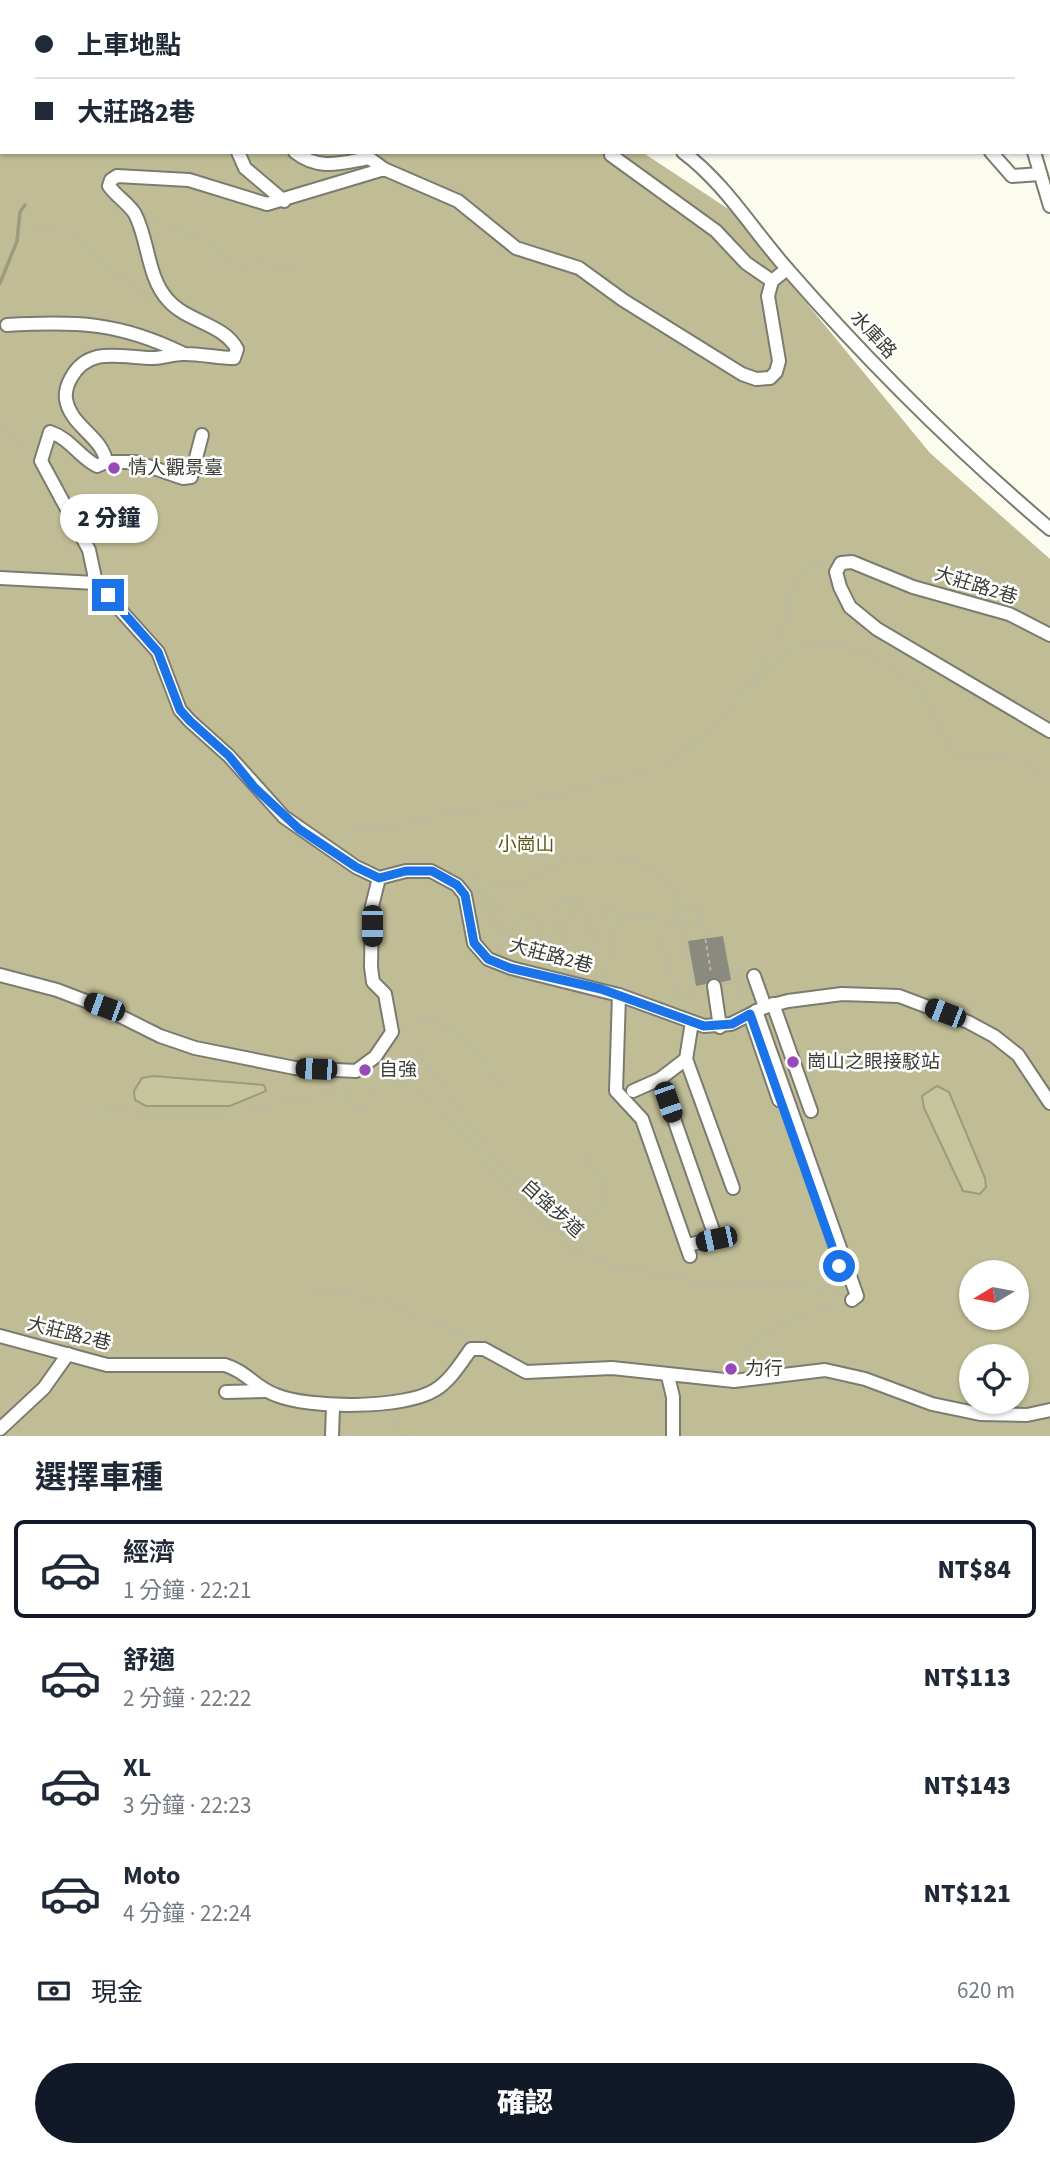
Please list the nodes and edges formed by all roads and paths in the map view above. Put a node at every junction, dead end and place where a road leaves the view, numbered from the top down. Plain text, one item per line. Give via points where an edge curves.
1 (239, 154) edge
2 (297, 154) edge
3 (684, 154) edge
4 (993, 154) edge
5 (1035, 154) edge
6 (611, 155) dead end
7 (384, 169) junction
8 (1040, 174) junction
9 (284, 201) junction
10 (1050, 206) edge
11 (133, 211) junction
12 (25, 229) dead end
13 (787, 269) junction
14 (298, 272) dead end
15 (772, 281) junction
16 (162, 306) dead end
17 (7, 324) dead end
18 (182, 353) junction
19 (0, 425) edge
20 (202, 435) dead end
21 (41, 461) junction
22 (106, 462) junction
23 (1050, 529) edge
24 (841, 563) junction
25 (0, 578) edge
26 (96, 583) junction
27 (1050, 635) edge
28 (747, 694) dead end
29 (1050, 731) edge
30 (1050, 777) edge
31 (330, 850) junction
32 (379, 878) junction
33 (573, 898) junction
34 (620, 912) junction
35 (674, 916) junction
36 (680, 917) junction
37 (703, 925) junction
38 (507, 937) junction
39 (488, 959) junction
40 (0, 975) edge
41 (550, 976) junction
42 (578, 976) dead end
43 (754, 976) dead end
44 (585, 977) dead end
45 (714, 986) junction
46 (601, 989) junction
47 (619, 995) junction
48 (758, 1011) junction
49 (692, 1022) junction
50 (720, 1027) junction
51 (392, 1032) junction
52 (686, 1059) junction
53 (356, 1071) junction
54 (381, 1078) junction
55 (660, 1079) junction
56 (344, 1086) junction
57 (502, 1088) dead end
58 (633, 1091) dead end
59 (1050, 1103) edge
60 (811, 1111) dead end
61 (85, 1120) dead end
62 (581, 1152) dead end
63 (733, 1188) dead end
64 (316, 1290) dead end
65 (852, 1300) junction
66 (0, 1336) edge
67 (471, 1349) junction
68 (68, 1354) junction
69 (668, 1376) junction
70 (734, 1381) junction
71 (266, 1391) junction
72 (226, 1392) dead end
73 (384, 1401) junction
74 (333, 1407) junction
75 (1050, 1410) edge
76 (0, 1429) edge
77 (332, 1436) edge
78 (401, 1436) edge
79 (674, 1436) edge

1 - 9 street via 245,168
2 - 7 street via 322,166 369,158
3 - 13 street, 水庫路 via 728,194
4 - 8 street via 1012,176
5 - 8 street
6 - 15 street via 716,231
7 - 9 street
7 - 15 street via 457,201 516,248 579,268 711,357 756,379 770,378 779,361 768,296
8 - 10 street
9 - 11 street via 267,204 189,180 117,176 109,186
11 - 14 path via 208,241 226,262 241,267 259,261
11 - 18 street via 147,243 156,283 166,298 181,314 230,336 237,349 234,358
12 - 16 path via 52,229 72,240 108,264 130,288
13 - 15 street
13 - 23 street, 水庫路 via 917,410
17 - 18 street via 98,324 158,341
18 - 22 street via 155,358 106,354 88,359 75,372 66,387 71,412
19 - 21 path
20 - 22 street via 191,477 136,461
21 - 22 street via 50,432 73,443 87,461 97,466
21 - 26 street via 89,550
24 - 27 street, 大莊路2巷 via 852,562 913,587 1009,614
24 - 29 street via 836,572 850,607 877,629
24 - 31 path via 824,560 804,568 789,594 784,626 722,721 666,764 551,797 436,816 383,830 355,830
25 - 26 street
26 - 31 street via 158,652 180,710 284,817
28 - 30 path via 767,666 796,649 840,642 867,653 919,688 953,751 969,758 1001,757
31 - 32 street
32 - 39 street, 大莊路2巷 via 432,871 457,885 465,895 474,943
32 - 51 street via 372,906 371,967 373,982 385,994
33 - 38 path via 565,896 560,903 544,964 537,961 537,922 527,914
33 - 41 path via 558,964 552,964
33 - 42 path via 584,911 585,939
34 - 37 path via 653,913 681,999 691,997 692,989 683,928
34 - 44 path via 603,911
34 - 46 path
35 - 36 path
35 - 36 path via 671,922 676,926
35 - 37 path via 681,909 700,906
36 - 38 path, bridge via 675,888 639,863 607,855 559,864 526,886 491,886 480,877 471,888 477,894 482,889 489,896 479,907 484,912 495,900 500,905 489,918
37 - 45 path
38 - 39 path
39 - 41 street, 大莊路2巷
40 - 53 street via 104,1007 195,1048 295,1068
41 - 46 street, 大莊路2巷
43 - 48 street
45 - 48 path via 736,982 733,966 738,965
45 - 50 street
46 - 47 street, 大莊路2巷
47 - 49 street, 大莊路2巷
47 - 55 street via 616,1091 642,1119 688,1251 716,1239
48 - 50 street
48 - 59 street via 842,994 899,996 968,1022 993,1037 1018,1055
48 - 60 street
48 - 65 street via 857,1296
49 - 50 street, 大莊路2巷
49 - 52 street
51 - 53 street via 375,1057
51 - 57 path via 426,1020 455,1031 482,1055
51 - 62 path via 411,1045 477,1134 532,1196 558,1213 580,1218 594,1216 606,1199 604,1182
52 - 55 street
52 - 63 street
53 - 54 path, 自強步道
53 - 56 path
54 - 56 path via 372,1102 356,1108
54 - 65 path, 自強步道 via 402,1083 436,1104 517,1198 569,1247 602,1263 701,1283 794,1283
55 - 58 street
56 - 61 path via 226,1115 185,1119 138,1115 109,1106
64 - 67 path via 375,1298 462,1334
65 - 70 path via 787,1321 741,1360
66 - 68 street, 大莊路2巷
67 - 69 street via 484,1349 526,1372 612,1368
67 - 73 street, 大莊路2巷 via 435,1390
68 - 71 street, 大莊路2巷 via 107,1365 225,1365 242,1370
68 - 76 street via 44,1388
69 - 70 street
69 - 79 street
70 - 75 street via 825,1370 980,1414 1027,1415
71 - 72 street
71 - 74 street, 大莊路2巷 via 297,1403
73 - 74 street, 大莊路2巷
73 - 78 path
74 - 77 street

